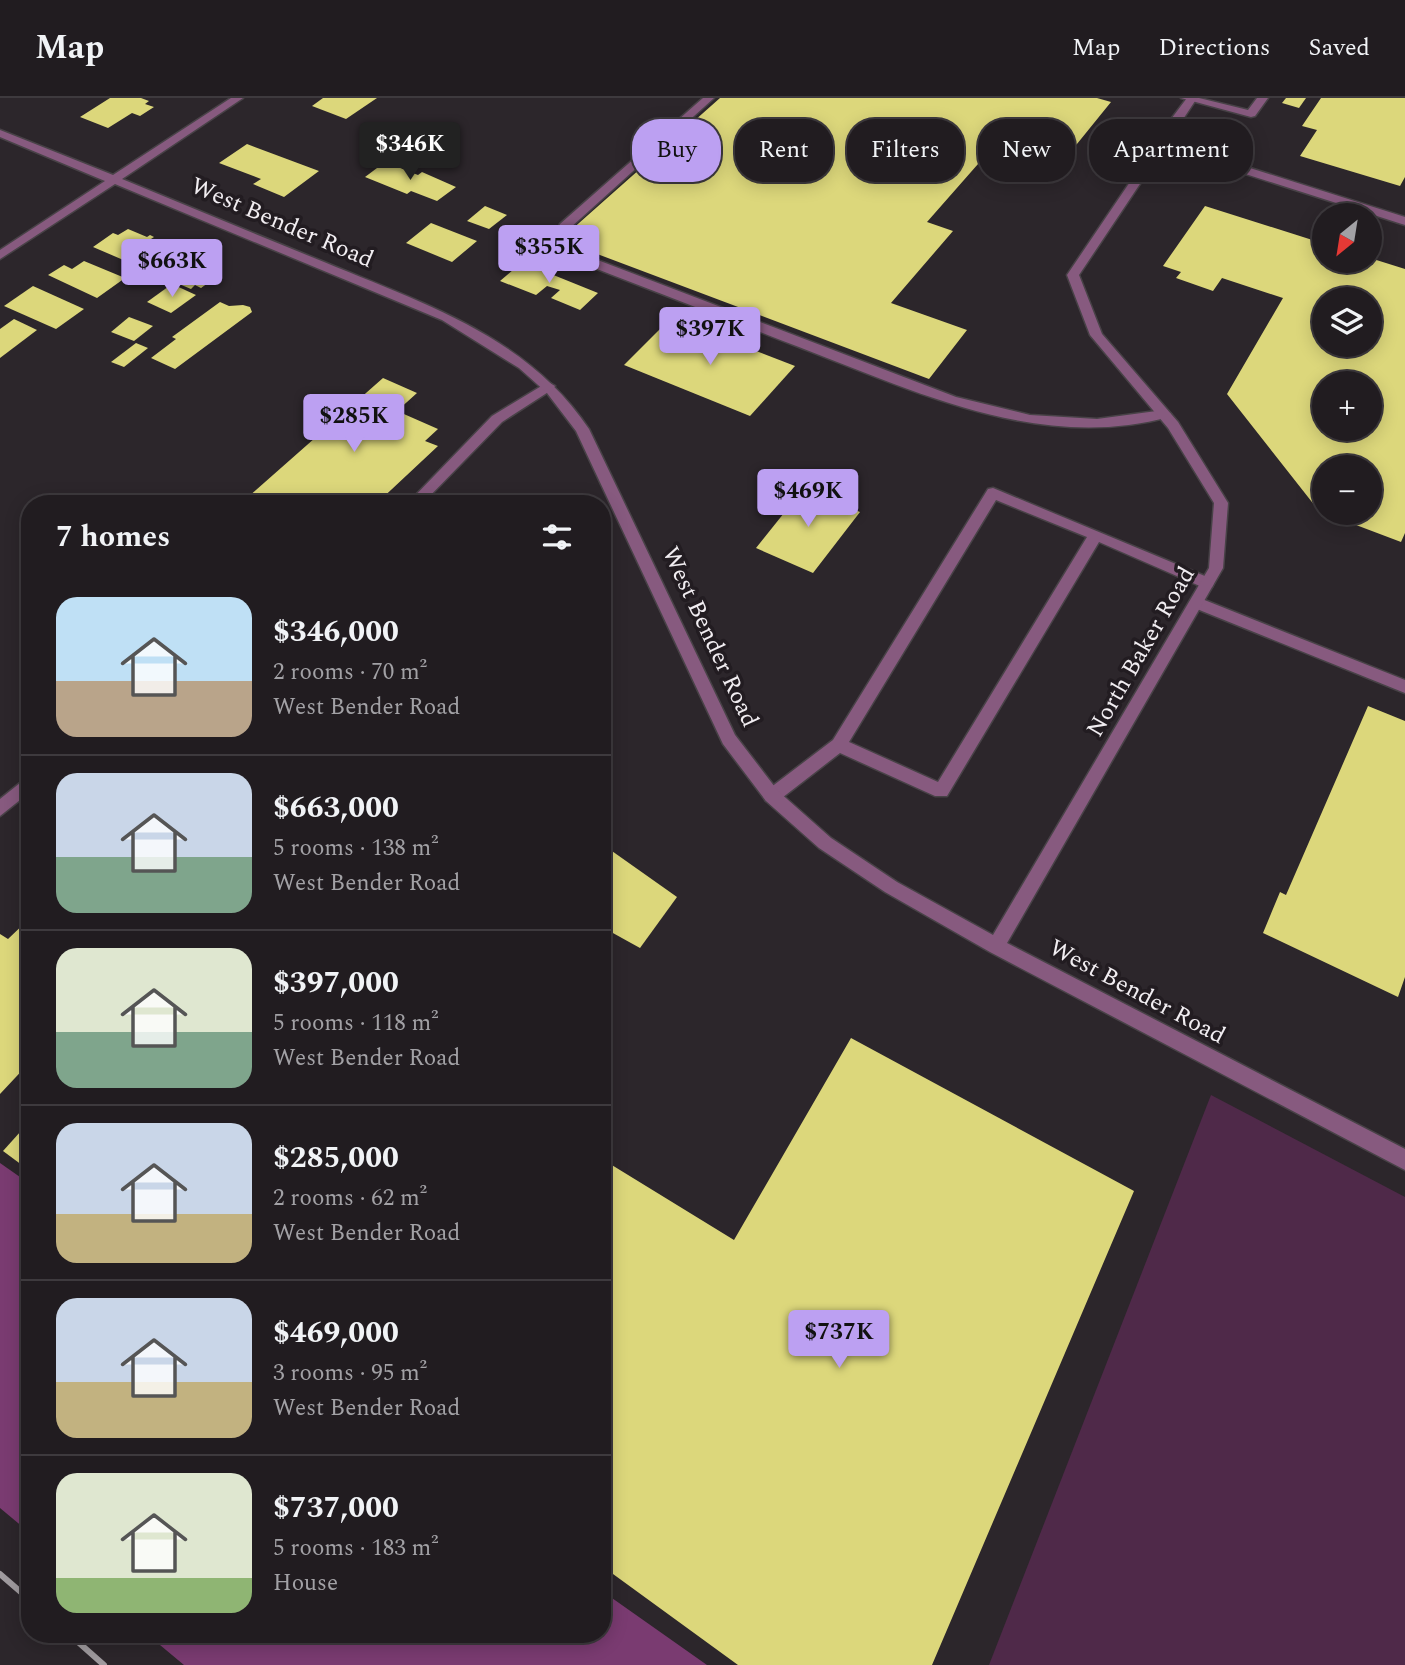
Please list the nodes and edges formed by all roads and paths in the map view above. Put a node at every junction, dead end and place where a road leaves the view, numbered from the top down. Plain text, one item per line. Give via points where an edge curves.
1 (238, 98) edge
2 (709, 98) edge
3 (1190, 98) edge
4 (1263, 98) edge
5 (1176, 119) edge
6 (0, 133) edge
7 (1253, 173) edge
8 (113, 179) junction
9 (1134, 182) edge
10 (1405, 221) edge
11 (0, 255) edge
12 (548, 386) junction
13 (1164, 414) junction
14 (423, 495) edge
15 (1096, 535) junction
16 (1208, 583) junction
17 (1196, 603) junction
18 (1405, 687) edge
19 (839, 745) junction
20 (21, 790) edge
21 (772, 796) junction
22 (0, 809) edge
23 (996, 946) junction
24 (1405, 1160) edge

1 - 8 street
2 - 13 street via 564,227 561,243 570,254 952,401 1030,419 1097,424
3 - 4 street via 1251,114
3 - 5 street, North Baker Road
6 - 8 street, West Bender Road
7 - 10 street
8 - 11 street
8 - 12 street, West Bender Road via 446,317 507,353
9 - 13 street, North Baker Road via 1073,275 1096,335
12 - 14 street via 497,419
12 - 21 street, West Bender Road via 582,429 729,740
13 - 16 street, North Baker Road via 1222,503 1216,568
15 - 16 street
15 - 19 street via 993,494
15 - 19 street via 941,791
16 - 17 street, North Baker Road
17 - 18 street
17 - 23 street, North Baker Road
19 - 21 street
20 - 22 street
21 - 23 street, West Bender Road via 825,843 891,887
23 - 24 street, West Bender Road

